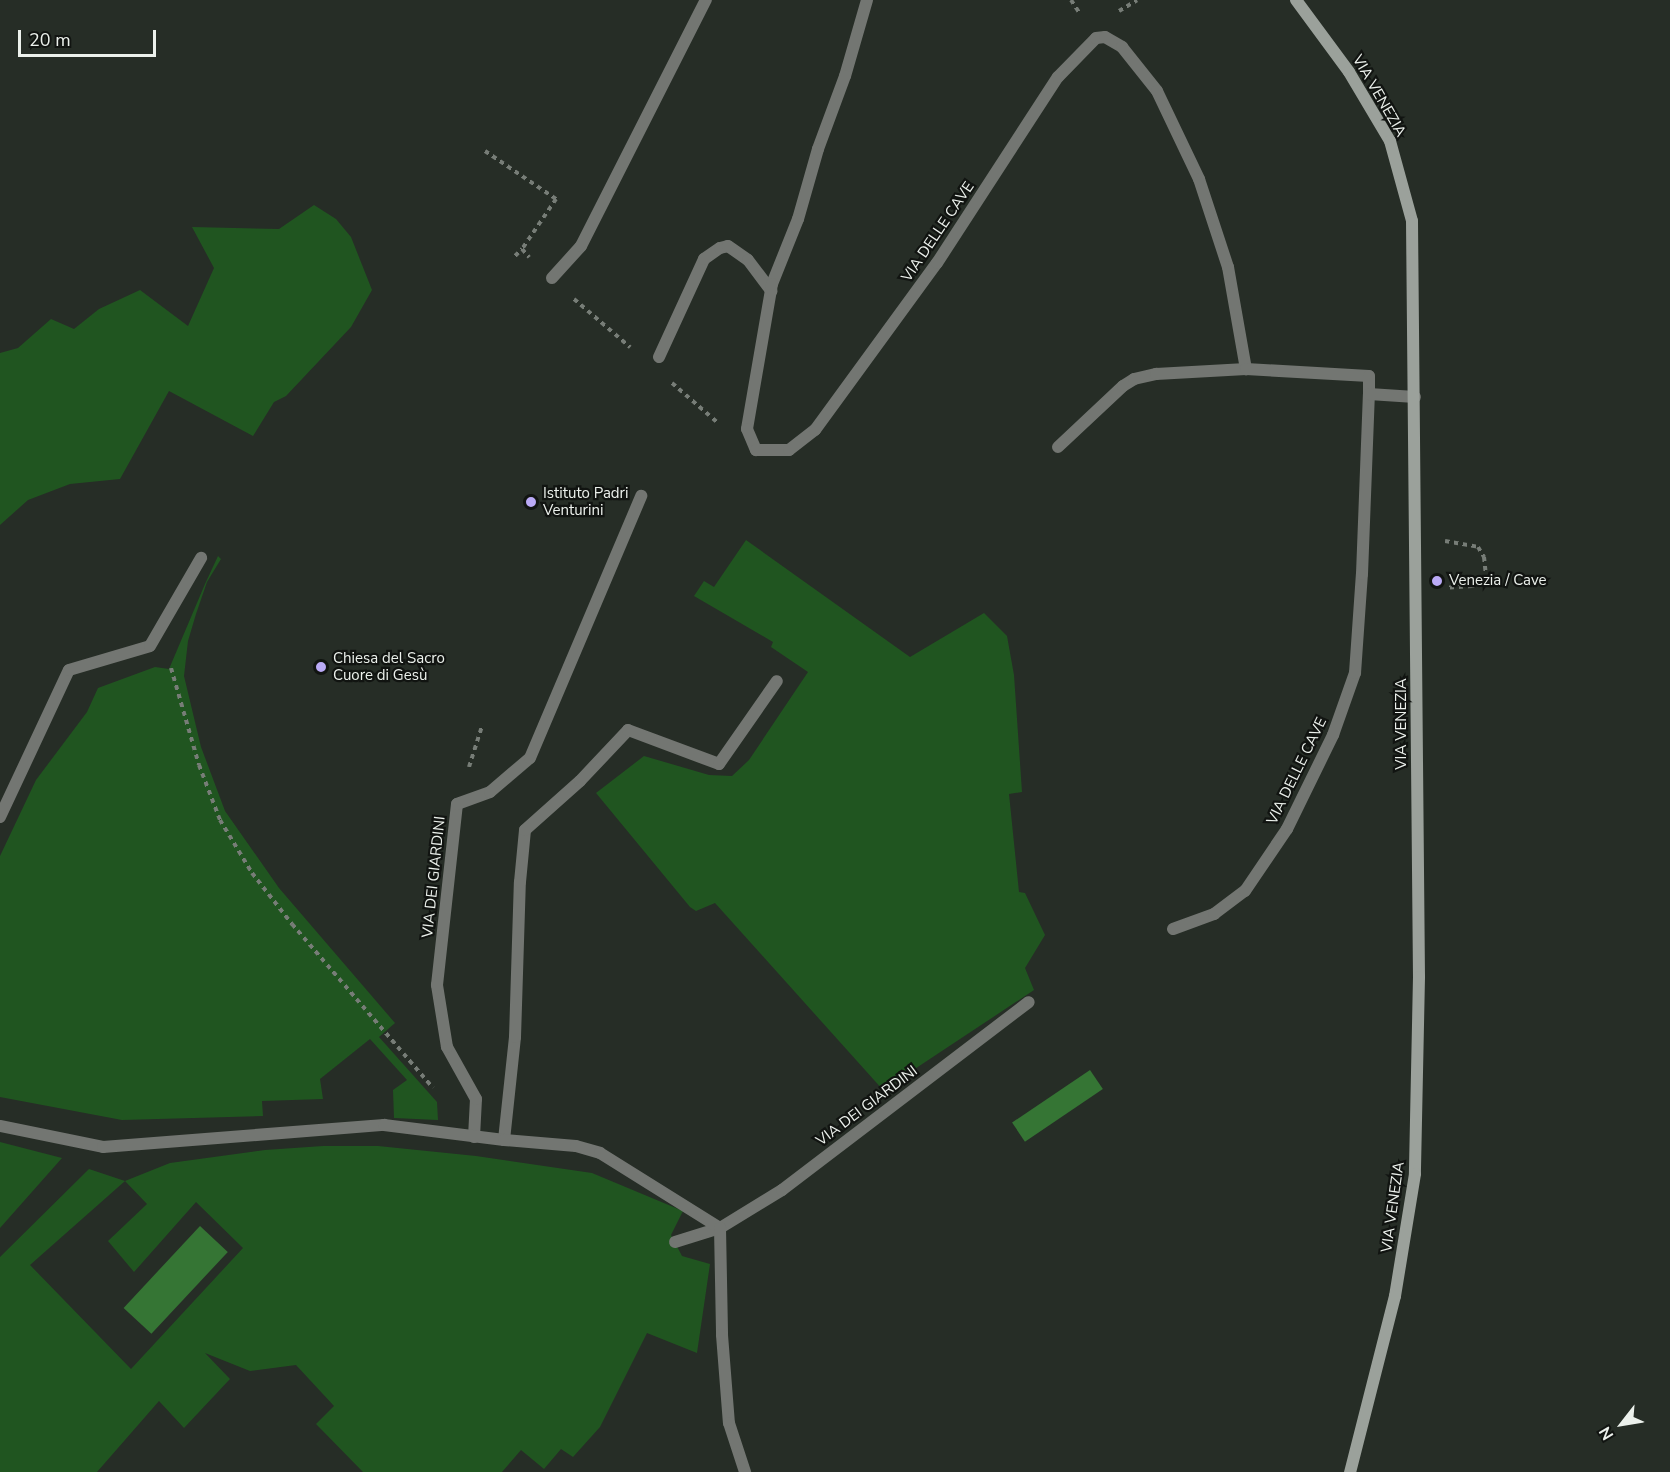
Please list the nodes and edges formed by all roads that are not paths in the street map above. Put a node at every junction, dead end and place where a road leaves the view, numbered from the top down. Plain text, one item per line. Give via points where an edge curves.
1 (706, 0) edge
2 (867, 0) edge
3 (1296, 0) edge
4 (552, 278) road end
5 (771, 291) junction
6 (659, 357) dead end
7 (1246, 369) junction
8 (1369, 393) junction
9 (1415, 397) junction
10 (1058, 447) dead end
11 (641, 496) dead end
12 (201, 558) dead end
13 (777, 681) dead end
14 (0, 817) edge
15 (1173, 929) dead end
16 (1029, 1002) dead end
17 (0, 1126) edge
18 (474, 1137) junction
19 (504, 1140) junction
20 (720, 1228) junction
21 (675, 1242) dead end
22 (745, 1472) edge
23 (1350, 1472) edge

1 - 4 street via 581,246
2 - 5 street, VIA DELLE CAVE via 798,219
3 - 9 main road, VIA VENEZIA via 1349,72 1390,141 1412,221
5 - 6 street via 748,260 728,246 720,248 704,259
5 - 7 street, VIA DELLE CAVE via 747,429 756,450 774,451 789,450 815,430 937,263 1058,77 1096,38 1105,37 1122,48 1157,91 1198,179 1228,267
7 - 8 street via 1369,376
7 - 10 street via 1156,374 1134,379
8 - 9 street
8 - 15 street, VIA DELLE CAVE via 1355,673 1334,735 1287,829 1245,891 1214,914
9 - 23 main road, VIA VENEZIA via 1419,976 1415,1174 1395,1296
11 - 18 street, VIA DEI GIARDINI via 530,759 490,792 457,804 437,986 447,1047 476,1099
12 - 14 street via 150,646 69,670
13 - 19 street via 719,764 628,730 580,781 525,830 515,1037
16 - 20 street, VIA DEI GIARDINI via 782,1190
17 - 18 street via 103,1147 384,1125
18 - 19 street
19 - 20 street via 576,1146 600,1153
20 - 21 street, VIA DEI GIARDINI
20 - 22 street via 729,1423

